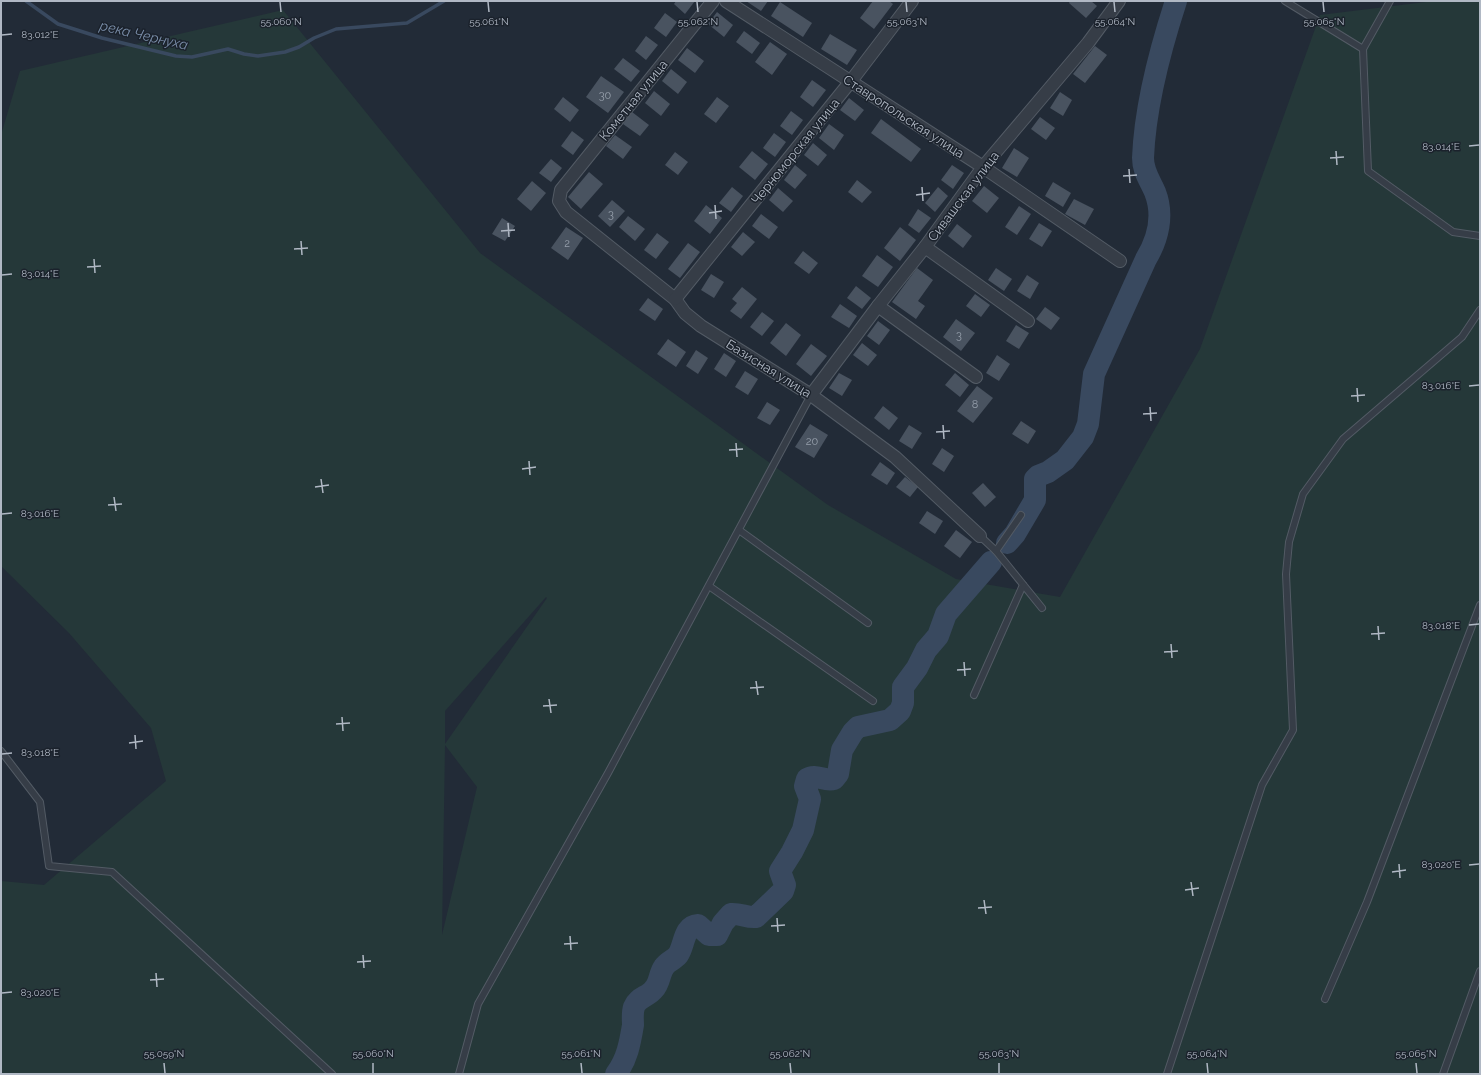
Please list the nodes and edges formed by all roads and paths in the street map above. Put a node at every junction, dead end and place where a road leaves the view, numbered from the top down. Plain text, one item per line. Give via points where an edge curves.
1 (713, 1) edge
2 (726, 1) edge
3 (912, 1) edge
4 (1285, 1) edge
5 (1390, 1) edge
6 (1115, 2) edge
7 (1362, 49) junction
8 (851, 81) junction
9 (983, 167) junction
10 (559, 201) joint
11 (1480, 236) edge
12 (925, 247) junction
13 (1120, 261) dead end
14 (675, 299) junction
15 (878, 306) junction
16 (1480, 310) edge
17 (1028, 321) dead end
18 (976, 376) dead end
19 (811, 395) junction
20 (1021, 515) dead end
21 (739, 530) junction
22 (980, 536) joint
23 (996, 551) junction
24 (1023, 585) junction
25 (709, 586) junction
26 (1480, 606) edge
27 (1042, 608) dead end
28 (868, 623) dead end
29 (974, 695) dead end
30 (873, 701) dead end
31 (1, 751) edge
32 (1480, 971) edge
33 (1325, 1000) dead end
34 (332, 1074) edge
35 (459, 1074) edge
36 (1167, 1074) edge
37 (1443, 1074) edge

1 - 10 street, Кометная улица via 561,190
2 - 8 street, Ставропольская улица
3 - 8 street, Черноморская улица
4 - 7 lane
5 - 7 lane
6 - 9 street, Сивашская улица via 1088,43
7 - 11 lane via 1368,171 1453,232
8 - 9 street, Ставропольская улица
8 - 14 street, Черноморская улица
9 - 12 street, Сивашская улица
9 - 13 street, Ставропольская улица
10 - 14 street, Базисная улица via 566,212
12 - 15 street, Сивашская улица
12 - 17 street
14 - 19 street, Базисная улица via 685,313 701,326
15 - 18 street
15 - 19 street, Сивашская улица
16 - 36 lane via 1462,337 1343,439 1302,494 1289,542 1286,574 1293,730 1262,786
19 - 21 lane
19 - 22 street, Базисная улица via 895,458
20 - 23 lane
21 - 25 lane
21 - 28 lane
22 - 23 lane
23 - 24 lane
24 - 27 lane
24 - 29 lane
25 - 30 lane
25 - 35 lane via 608,773 478,1004
26 - 33 lane via 1367,902
31 - 34 lane via 40,802 49,866 112,872
32 - 37 lane

